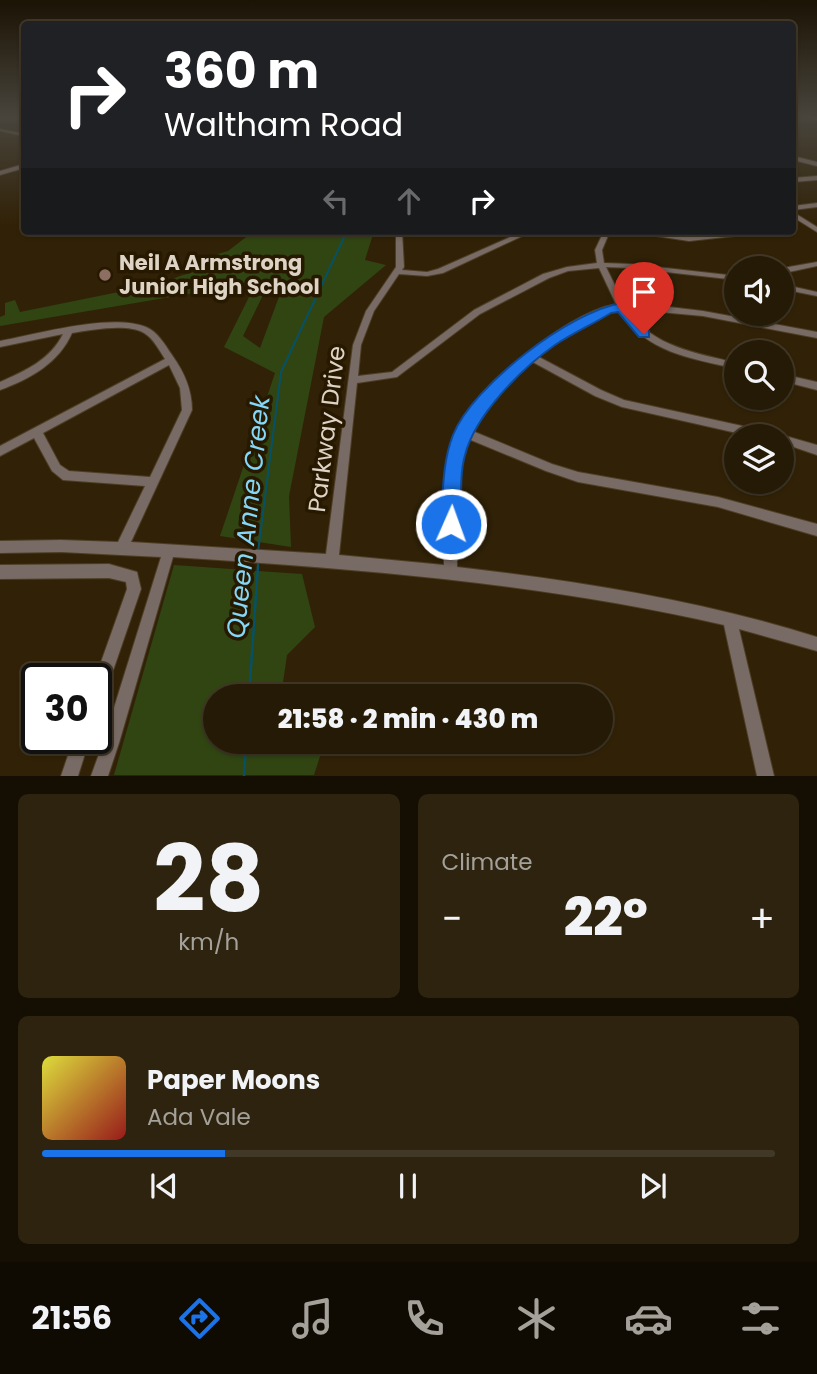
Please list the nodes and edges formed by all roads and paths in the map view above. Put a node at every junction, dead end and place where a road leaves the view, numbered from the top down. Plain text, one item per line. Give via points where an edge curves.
1 (796, 159) edge
2 (817, 164) edge
3 (21, 167) edge
4 (0, 173) edge
5 (817, 178) edge
6 (796, 180) edge
7 (817, 205) edge
8 (796, 208) edge
9 (796, 216) edge
10 (815, 226) edge
11 (796, 227) edge
12 (399, 235) edge
13 (521, 235) edge
14 (605, 235) edge
15 (662, 235) edge
16 (726, 235) edge
17 (817, 264) edge
18 (602, 265) junction
19 (794, 268) edge
20 (398, 272) junction
21 (724, 276) edge
22 (794, 289) edge
23 (817, 294) edge
24 (622, 307) junction
25 (68, 333) junction
26 (817, 335) edge
27 (0, 344) edge
28 (531, 356) junction
29 (171, 360) junction
30 (724, 362) edge
31 (352, 380) junction
32 (794, 380) edge
33 (0, 386) edge
34 (817, 386) edge
35 (724, 426) edge
36 (36, 431) junction
37 (463, 432) junction
38 (794, 443) edge
39 (817, 450) edge
40 (0, 451) edge
41 (154, 482) junction
42 (817, 530) edge
43 (0, 547) edge
44 (122, 548) junction
45 (169, 550) junction
46 (332, 560) junction
47 (450, 571) junction
48 (0, 572) edge
49 (730, 619) junction
50 (817, 644) edge
51 (108, 663) edge
52 (76, 754) edge
53 (69, 775) edge
54 (99, 775) edge
55 (766, 775) edge

1 - 2 street
3 - 4 street
5 - 6 street
7 - 8 street
9 - 10 street
10 - 11 street
12 - 20 street
13 - 20 street via 440,271
14 - 18 street via 597,250
15 - 16 street via 689,239
17 - 19 street
18 - 21 street
18 - 24 street
18 - 31 street via 556,272 494,302 394,375
20 - 31 street, Parkway Drive via 363,326
22 - 23 street
24 - 26 street via 706,313
24 - 28 street via 591,317
24 - 30 street via 637,328 658,343
25 - 27 street
25 - 29 street via 118,325 142,329
25 - 33 street via 48,362
28 - 35 street via 622,403
28 - 37 street via 474,414
29 - 36 street
29 - 41 street via 186,387 187,410
31 - 46 street, Parkway Drive
32 - 34 street
36 - 40 street
36 - 41 street via 57,468 67,476
37 - 42 street via 578,477 718,502
37 - 47 street via 453,477
38 - 39 street
41 - 44 street
43 - 44 street
44 - 45 street
45 - 46 street
45 - 54 street
46 - 47 street
47 - 49 street
48 - 51 street via 108,570 132,577 134,589
49 - 50 street
49 - 55 street
52 - 53 street

